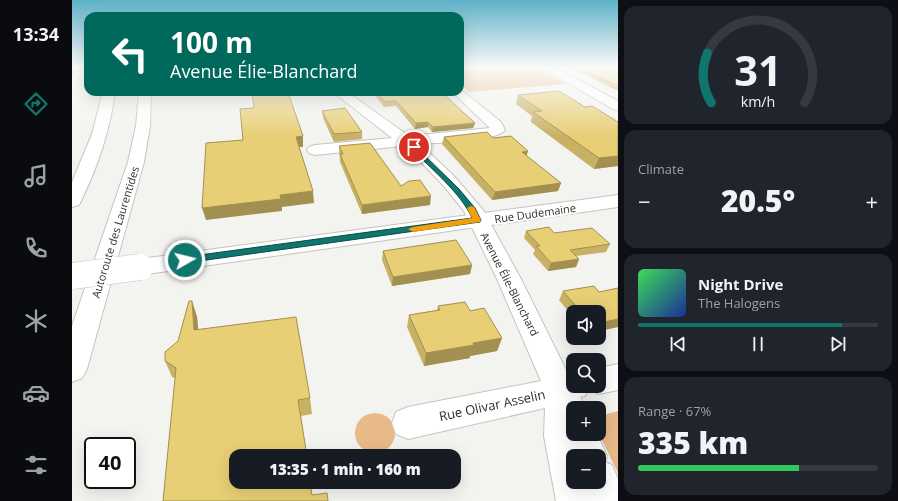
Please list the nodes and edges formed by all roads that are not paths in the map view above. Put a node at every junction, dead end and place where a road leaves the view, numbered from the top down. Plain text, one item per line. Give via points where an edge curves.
1 (589, 90) edge
2 (108, 96) edge
3 (145, 96) edge
4 (344, 96) edge
5 (463, 96) edge
6 (618, 106) edge
7 (406, 141) junction
8 (316, 150) dead end
9 (72, 201) edge
10 (618, 201) edge
11 (477, 220) junction
12 (72, 276) edge
13 (72, 369) edge
14 (618, 377) edge
15 (606, 380) edge
16 (570, 398) edge
17 (408, 423) dead end
18 (604, 489) edge
19 (575, 501) edge
20 (609, 501) edge

1 - 6 main road
2 - 9 main road via 96,144
3 - 13 main road, Autoroute des Laurentides via 143,126 136,162
4 - 7 main road, Avenue Élie-Blanchard
5 - 7 main road via 496,125 498,130 491,133
7 - 8 main road
7 - 11 main road, Avenue Élie-Blanchard via 448,180 470,206
10 - 11 main road, Rue Dudemaine
11 - 12 main road, Rue Dudemaine, bridge
11 - 16 main road, Avenue Élie-Blanchard
14 - 15 main road
16 - 17 main road, Rue Olivar Asselin via 530,398
16 - 19 main road, Avenue Élie-Blanchard via 560,436
18 - 20 main road

